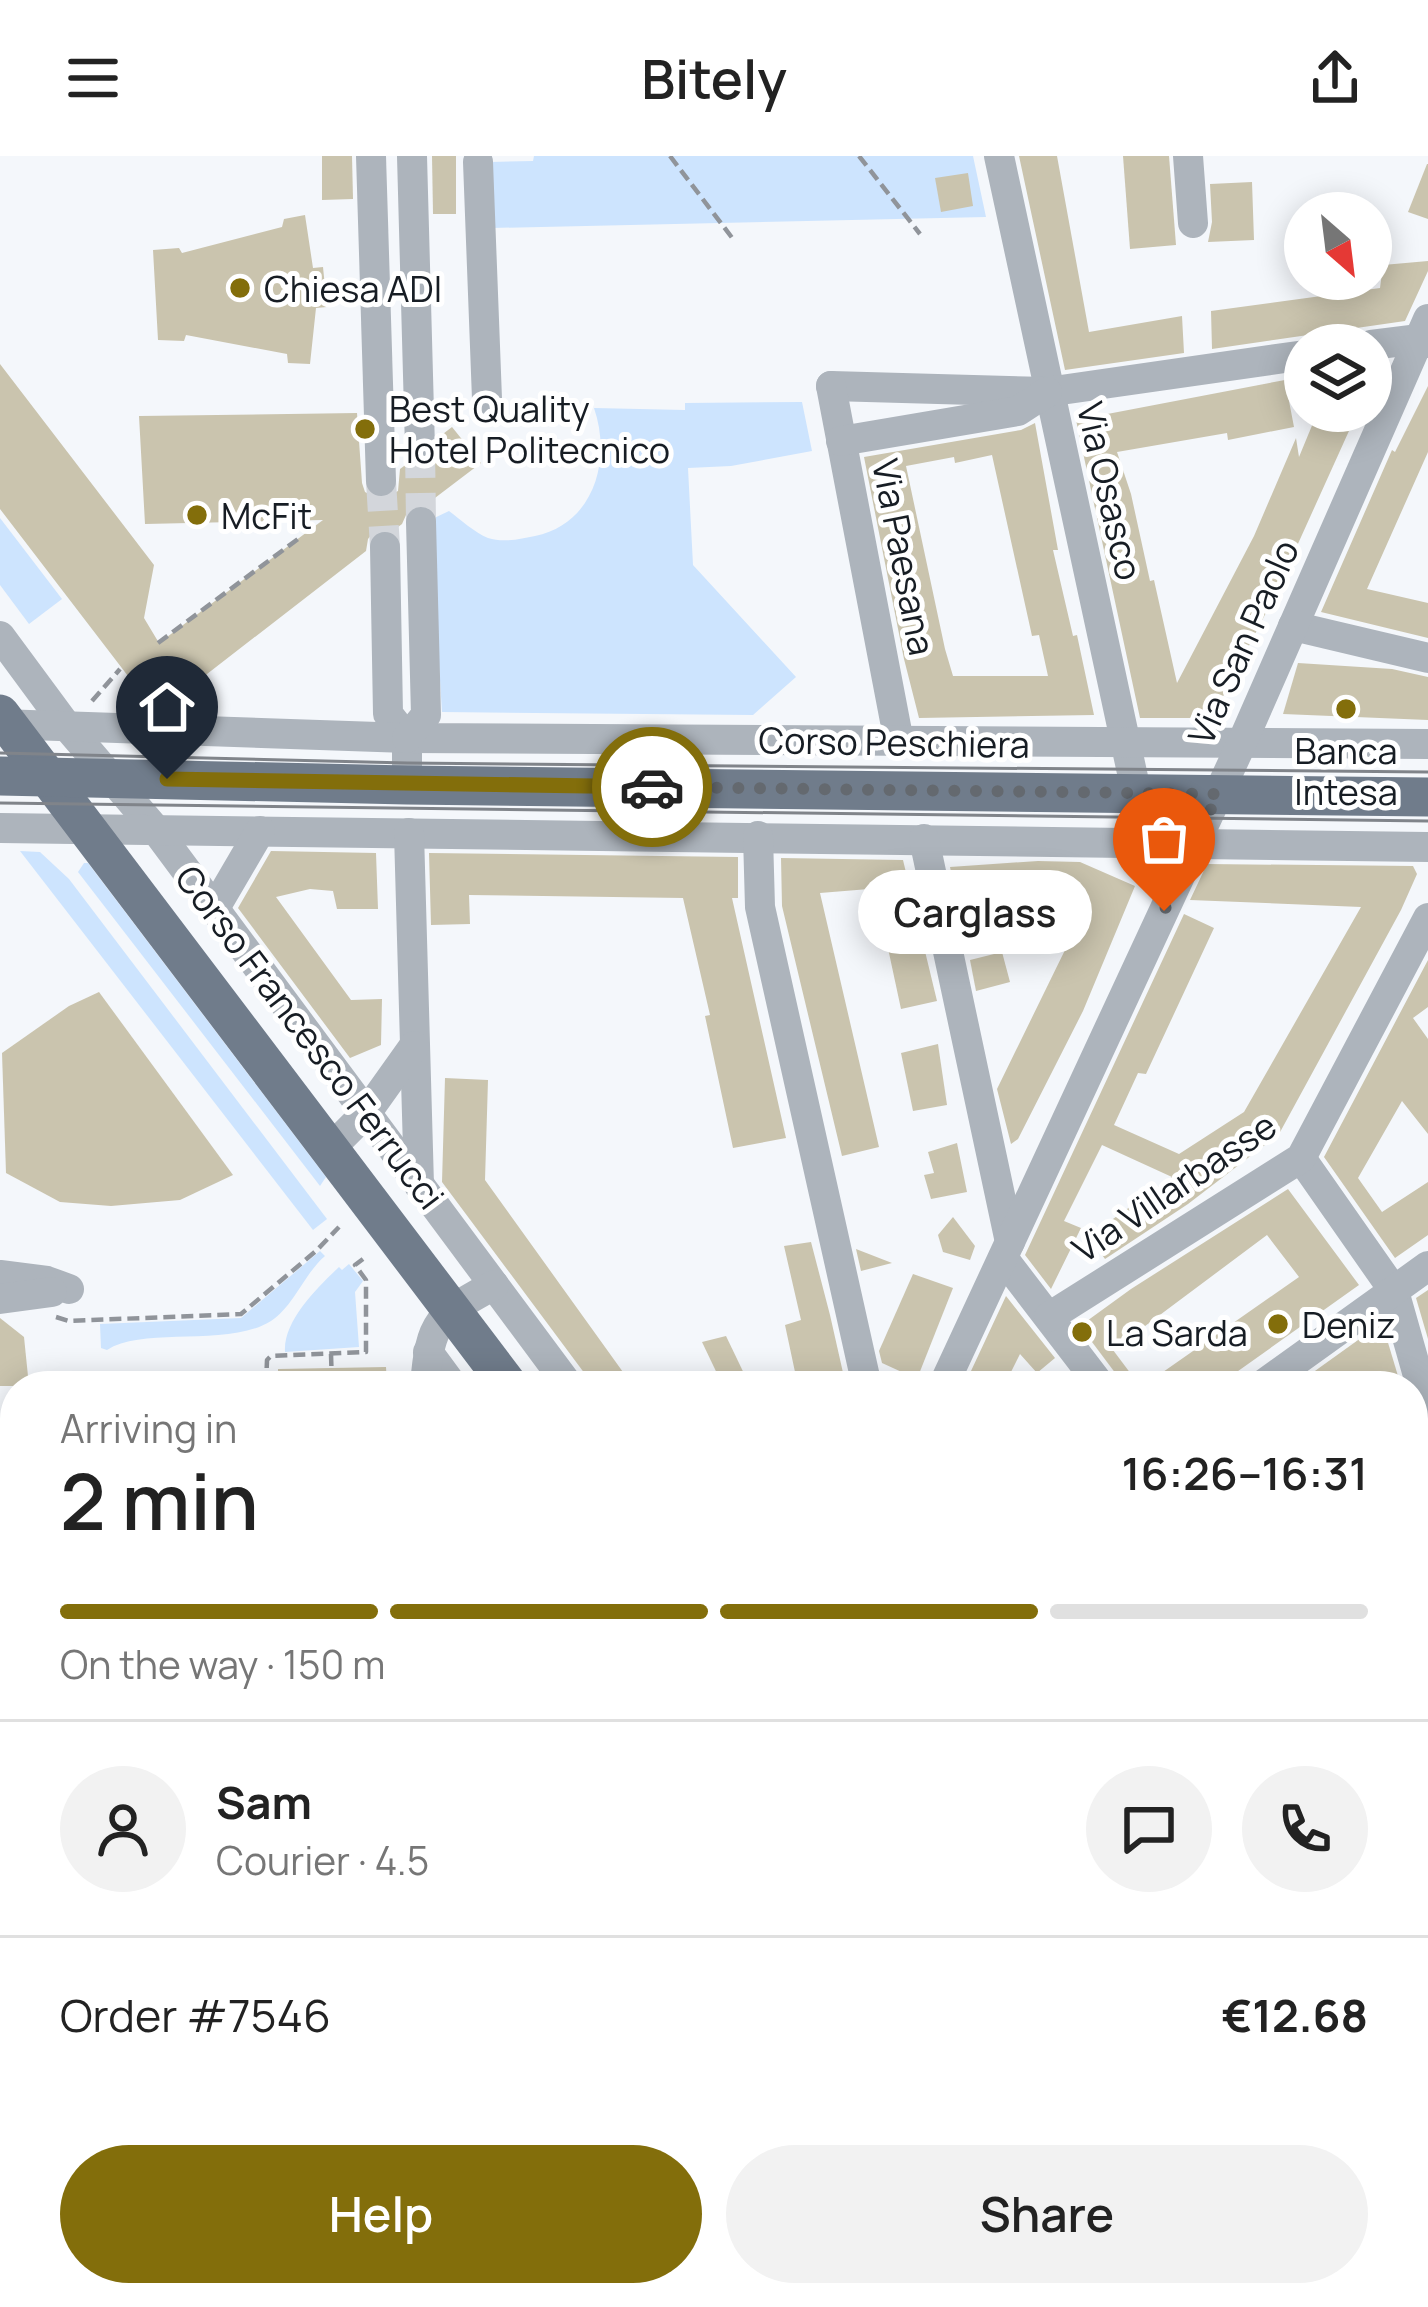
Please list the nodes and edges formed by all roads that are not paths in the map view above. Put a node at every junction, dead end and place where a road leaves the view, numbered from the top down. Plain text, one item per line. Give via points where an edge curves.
1 (371, 156) edge
2 (412, 156) edge
3 (998, 156) edge
4 (1188, 156) edge
5 (478, 162) dead end
6 (1193, 223) dead end
7 (1425, 334) edge
8 (1392, 341) edge
9 (1284, 358) edge
10 (831, 386) junction
11 (1047, 392) junction
12 (418, 397) junction
13 (376, 398) junction
14 (487, 399) dead end
15 (941, 424) junction
16 (842, 441) junction
17 (419, 448) tunnel mouth
18 (381, 481) tunnel mouth
19 (421, 522) tunnel mouth
20 (386, 547) tunnel mouth
21 (1293, 626) junction
22 (0, 637) edge
23 (1428, 658) edge
24 (74, 718) junction
25 (2, 720) edge
26 (406, 738) junction
27 (899, 742) junction
28 (1128, 744) junction
29 (1428, 744) edge
30 (1241, 745) junction
31 (0, 776) edge
32 (47, 776) junction
33 (112, 778) junction
34 (407, 785) junction
35 (1137, 793) junction
36 (1218, 794) junction
37 (1428, 796) edge
38 (0, 828) edge
39 (87, 828) junction
40 (156, 830) junction
41 (260, 831) junction
42 (409, 833) junction
43 (758, 836) junction
44 (925, 839) junction
45 (1147, 842) junction
46 (1196, 842) junction
47 (1428, 847) edge
48 (215, 908) junction
49 (1428, 918) edge
50 (414, 1046) junction
51 (367, 1112) junction
52 (331, 1148) junction
53 (1301, 1158) junction
54 (419, 1185) junction
55 (1006, 1250) junction
56 (1428, 1266) edge
57 (0, 1275) edge
58 (494, 1285) junction
59 (1394, 1291) junction
60 (0, 1298) edge
61 (449, 1309) junction
62 (1049, 1317) junction
63 (428, 1352) junction
64 (426, 1371) edge
65 (442, 1371) edge
66 (497, 1371) edge
67 (558, 1371) edge
68 (863, 1371) edge
69 (950, 1371) edge
70 (1089, 1371) edge
71 (1283, 1371) edge
72 (1416, 1371) edge

1 - 13 street
2 - 12 street
3 - 11 street, Via Osasco
4 - 6 street
5 - 14 street
7 - 8 street
7 - 21 street, Via San Paolo
9 - 11 street
10 - 11 street
10 - 15 street via 866,407
10 - 16 street, Via Paesana
11 - 15 street via 1018,411
11 - 28 street, Via Osasco
12 - 13 street
12 - 17 street
13 - 18 street
15 - 16 street
16 - 27 street, Via Paesana
19 - 26 street via 426,715
20 - 26 street via 388,714
21 - 23 street
21 - 30 street, Via San Paolo
22 - 24 street, Corso Francesco Ferrucci
24 - 25 street, Corso Peschiera
24 - 26 street, Corso Peschiera
24 - 33 street, Corso Francesco Ferrucci
25 - 32 main road, Corso Francesco Ferrucci
26 - 27 street, Corso Peschiera
26 - 34 street
27 - 28 street, Corso Peschiera
28 - 30 street, Corso Peschiera
28 - 35 street, Via Osasco
29 - 30 street, Corso Peschiera
30 - 36 street, Via San Paolo
31 - 32 main road, Corso Peschiera
32 - 33 main road, Corso Peschiera
32 - 39 main road, Corso Francesco Ferrucci
33 - 34 main road, Corso Peschiera
33 - 40 street, Corso Francesco Ferrucci
34 - 35 main road, Corso Peschiera
35 - 36 main road, Corso Peschiera
35 - 45 street, Via Osasco
36 - 37 main road, Corso Peschiera
36 - 46 street, Via San Paolo
38 - 39 street
39 - 40 street
39 - 52 main road, Corso Francesco Ferrucci
40 - 41 street
40 - 48 street, Corso Francesco Ferrucci
41 - 42 street
41 - 48 street
42 - 43 street
42 - 50 street
43 - 44 street
43 - 68 street via 760,907
44 - 45 street
44 - 55 street
45 - 46 street
46 - 47 street
46 - 55 street, Via San Paolo
48 - 51 street, Corso Francesco Ferrucci
49 - 53 street, Via Villarbasse
50 - 51 street
50 - 54 street
51 - 52 street
51 - 54 street, Corso Francesco Ferrucci
52 - 61 main road, Corso Francesco Ferrucci
53 - 59 street
53 - 62 street, Via Villarbasse
54 - 58 street, Corso Francesco Ferrucci
55 - 62 street
55 - 69 street, Via San Paolo
56 - 59 street
57 - 60 street via 69,1289
58 - 61 street
58 - 67 street, Corso Francesco Ferrucci
59 - 71 street
59 - 72 street
61 - 63 street
61 - 66 main road, Corso Francesco Ferrucci
62 - 70 street
63 - 64 street
63 - 65 street

